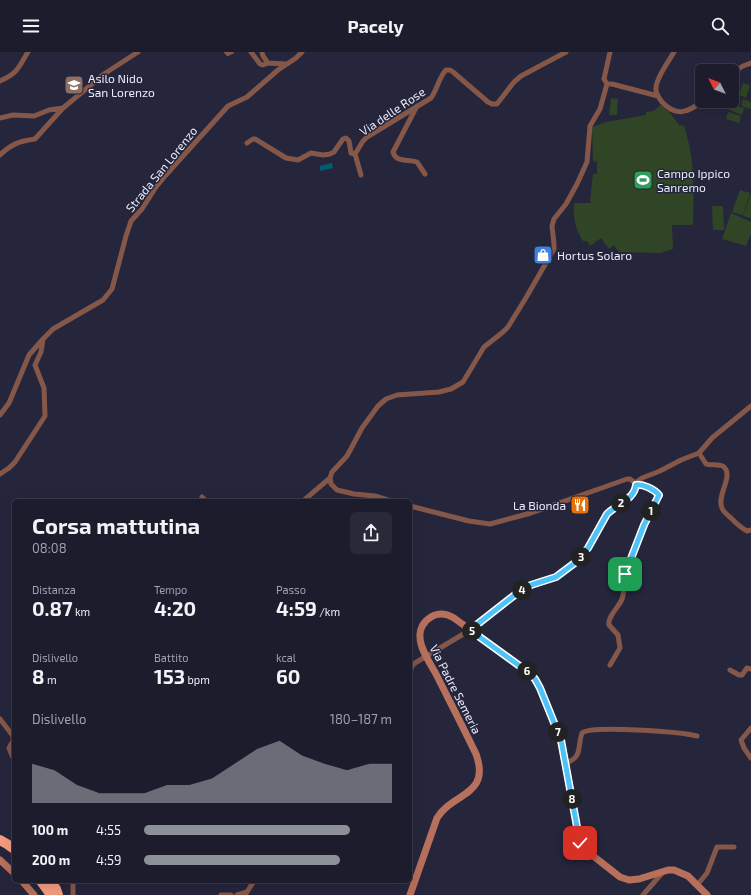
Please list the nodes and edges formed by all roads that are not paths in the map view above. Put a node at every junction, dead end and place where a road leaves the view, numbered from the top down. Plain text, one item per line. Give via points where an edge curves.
1 (28, 52) edge
2 (138, 52) edge
3 (226, 52) edge
4 (232, 52) edge
5 (251, 52) edge
6 (262, 52) edge
7 (302, 52) edge
8 (566, 52) edge
9 (610, 52) edge
10 (674, 52) edge
11 (268, 63) junction
12 (751, 63) edge
13 (286, 64) junction
14 (739, 69) edge
15 (0, 81) edge
16 (607, 84) junction
17 (658, 96) junction
18 (417, 106) junction
19 (695, 107) edge
20 (64, 108) junction
21 (0, 118) edge
22 (247, 142) dead end
23 (355, 154) junction
24 (0, 155) edge
25 (425, 174) dead end
26 (361, 175) dead end
27 (43, 339) junction
28 (751, 406) edge
29 (0, 415) edge
30 (699, 453) junction
31 (0, 474) edge
32 (330, 478) junction
33 (635, 484) junction
34 (305, 499) edge
35 (385, 499) edge
36 (412, 507) edge
37 (751, 530) edge
38 (470, 630) junction
39 (427, 656) junction
40 (412, 661) edge
41 (415, 663) junction
42 (610, 665) dead end
43 (412, 666) edge
44 (751, 669) edge
45 (730, 670) dead end
46 (0, 719) edge
47 (751, 728) edge
48 (12, 735) edge
49 (697, 736) dead end
50 (12, 743) edge
51 (12, 755) edge
52 (751, 758) edge
53 (566, 763) junction
54 (0, 840) edge
55 (12, 847) edge
56 (734, 847) dead end
57 (0, 860) edge
58 (12, 871) edge
59 (663, 872) junction
60 (24, 883) edge
61 (42, 883) edge
62 (52, 883) edge
63 (73, 883) edge
64 (253, 883) edge
65 (698, 884) junction
66 (246, 894) edge
67 (34, 895) edge
68 (51, 895) edge
69 (58, 895) edge
70 (73, 895) edge
71 (221, 895) edge
72 (231, 895) edge
73 (237, 895) edge
74 (410, 895) edge
75 (643, 895) edge
76 (707, 895) edge

1 - 15 street via 14,74
2 - 20 street via 104,74
3 - 4 street
5 - 11 street via 260,64
6 - 11 street
7 - 13 street, Strada San Lorenzo
8 - 18 street, Via delle Rose via 521,76 497,104 488,102 450,70 446,70 431,98
9 - 16 street via 604,79
10 - 17 street via 657,82 655,89
11 - 13 street
12 - 14 street
13 - 27 street, Strada San Lorenzo via 247,97 228,106 156,186 131,221 116,278 108,295 53,329
16 - 17 street
16 - 32 street via 600,109 590,126 587,162 566,204 554,219 554,249 508,327 484,347 462,382 452,389 397,395 386,399 362,428 347,456 332,472
17 - 19 street via 666,106 679,112
18 - 23 street, Via delle Rose via 367,136
18 - 25 street via 393,152 397,159 417,162
20 - 21 street via 34,116 14,115
20 - 24 street via 35,139 15,143
22 - 23 street, Via delle Rose via 256,139 286,158 298,160 311,153 330,154 342,139 346,138 351,153
23 - 26 street, Via delle Rose
27 - 29 street, Strada San Lorenzo via 29,355
27 - 31 street via 35,365 44,388 45,416 15,462
28 - 30 street via 712,438
30 - 33 street via 642,478
30 - 37 street via 706,464 725,467 727,478 721,496 722,510 742,528
32 - 34 street
32 - 35 street via 331,484 337,490
33 - 36 street via 627,479 531,514 490,524
33 - 38 street via 635,490 630,497 607,514 588,548 576,562 556,577 531,585 520,592
33 - 42 street via 653,490 659,495 625,574 620,604 609,620 609,625 618,635 620,648
38 - 39 street
38 - 39 main road, Via Padre Semeria via 448,615 434,615 427,619 420,632 420,639
38 - 53 main road, Via Padre Semeria via 535,679 558,733
39 - 41 street
39 - 74 main road, Via Padre Semeria via 476,754 480,776 470,791 445,808 437,818
40 - 41 street
41 - 43 street
44 - 45 street via 747,668 742,676
46 - 48 street
47 - 52 street via 741,740
49 - 53 street via 663,731 588,730 582,733 578,755
50 - 51 street via 9,748
53 - 59 main road, Via Padre Semeria via 583,848 620,877 629,880
54 - 55 highway
56 - 65 street via 717,847 707,873
57 - 58 main road
59 - 65 main road, Via Padre Semeria via 678,871
59 - 75 street
60 - 67 main road
61 - 68 highway
62 - 69 highway
63 - 70 street
64 - 66 street
65 - 76 main road, Via Padre Semeria
66 - 73 street
71 - 72 street

